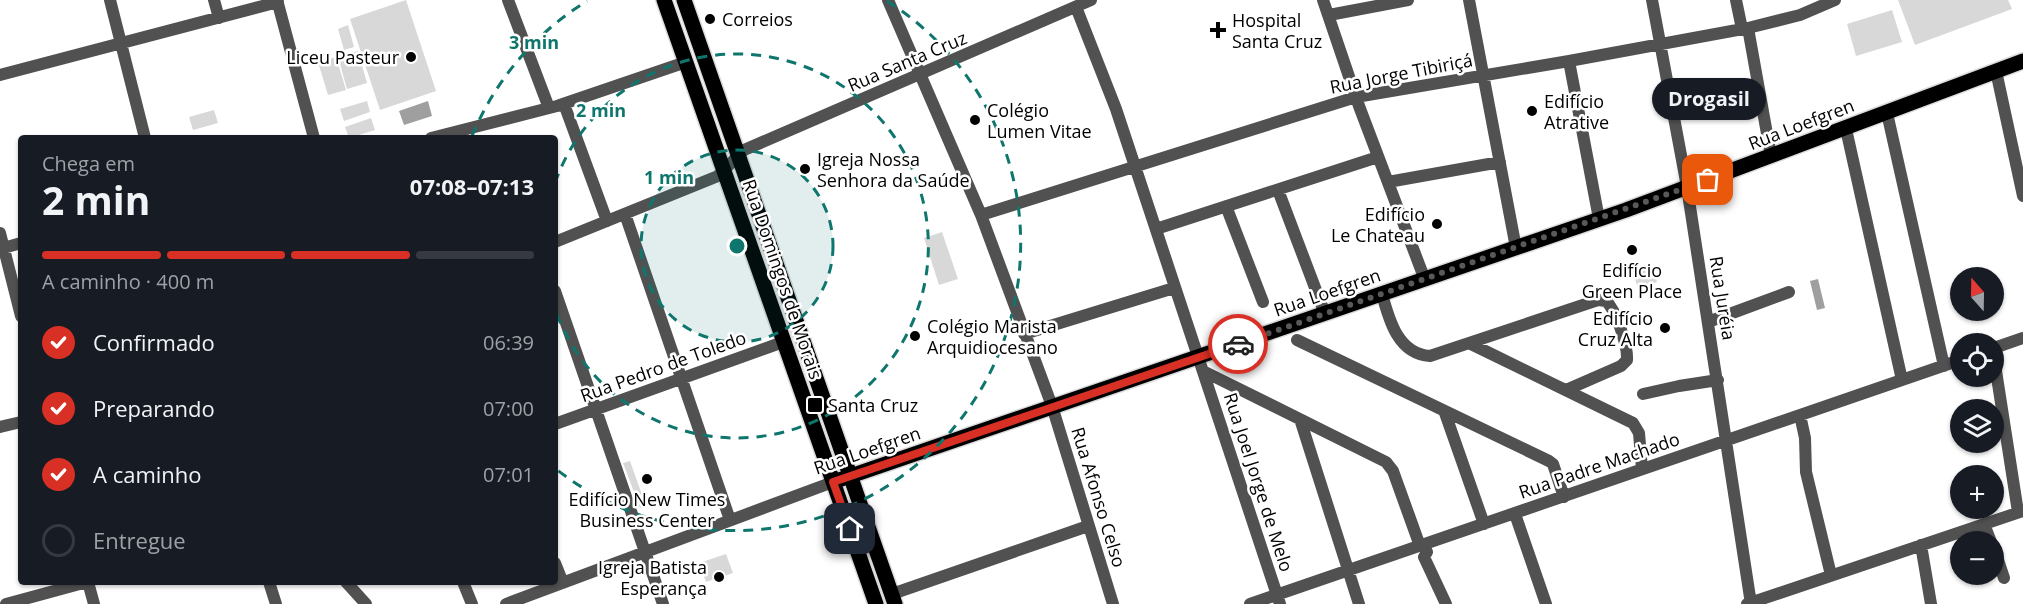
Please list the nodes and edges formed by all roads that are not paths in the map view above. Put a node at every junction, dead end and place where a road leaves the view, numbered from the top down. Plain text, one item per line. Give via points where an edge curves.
1 (110, 0) edge
2 (214, 0) edge
3 (508, 0) edge
4 (684, 0) edge
5 (888, 0) edge
6 (1091, 0) edge
7 (1323, 0) edge
8 (1408, 0) edge
9 (1469, 0) edge
10 (1652, 0) edge
11 (1736, 0) edge
12 (1835, 0) edge
13 (277, 1) edge
14 (668, 3) edge
15 (1076, 7) junction
16 (1329, 15) junction
17 (219, 18) junction
18 (1745, 29) junction
19 (121, 44) junction
20 (1660, 45) junction
21 (2023, 61) edge
22 (686, 62) junction
23 (1569, 62) junction
24 (1996, 71) junction
25 (921, 74) junction
26 (0, 75) edge
27 (1484, 75) junction
28 (1356, 97) junction
29 (564, 104) junction
30 (549, 108) junction
31 (1887, 113) junction
32 (1846, 129) junction
33 (144, 135) edge
34 (313, 135) edge
35 (443, 135) edge
36 (738, 154) junction
37 (1771, 156) junction
38 (1378, 157) junction
39 (1500, 162) junction
40 (1135, 166) junction
41 (725, 170) junction
42 (1388, 182) junction
43 (1687, 188) junction
44 (1278, 190) junction
45 (2023, 196) edge
46 (1226, 206) junction
47 (625, 214) junction
48 (981, 215) junction
49 (1599, 219) junction
50 (607, 221) junction
51 (1156, 229) junction
52 (0, 233) edge
53 (558, 241) edge
54 (18, 244) edge
55 (2, 248) edge
56 (1516, 248) junction
57 (1425, 279) junction
58 (1174, 288) junction
59 (1789, 292) dead end
60 (1382, 294) junction
61 (558, 300) edge
62 (1263, 302) dead end
63 (18, 305) edge
64 (1321, 315) junction
65 (1708, 322) junction
66 (1024, 334) junction
67 (2023, 338) edge
68 (1297, 340) dead end
69 (783, 342) junction
70 (1472, 344) junction
71 (2004, 345) edge
72 (1950, 364) edge
73 (1200, 365) junction
74 (1944, 366) junction
75 (682, 378) junction
76 (1718, 380) junction
77 (1902, 380) junction
78 (1999, 387) edge
79 (1566, 390) junction
80 (1642, 394) dead end
81 (1052, 406) junction
82 (596, 409) junction
83 (1446, 413) junction
84 (1800, 415) junction
85 (1300, 419) junction
86 (18, 423) edge
87 (558, 423) edge
88 (0, 427) edge
89 (1727, 440) junction
90 (1642, 470) junction
91 (850, 476) junction
92 (833, 482) junction
93 (1564, 496) junction
94 (2020, 512) edge
95 (1515, 514) junction
96 (730, 520) junction
97 (1484, 524) junction
98 (1984, 524) junction
99 (1088, 526) junction
100 (1987, 531) edge
101 (1422, 545) junction
102 (1921, 545) junction
103 (645, 552) junction
104 (558, 570) edge
105 (1349, 570) junction
106 (1831, 575) junction
107 (563, 583) junction
108 (76, 585) edge
109 (88, 585) edge
110 (270, 585) edge
111 (349, 585) edge
112 (464, 585) edge
113 (558, 585) edge
114 (558, 585) edge
115 (893, 599) edge
116 (1279, 599) edge
117 (6, 604) edge
118 (94, 604) edge
119 (276, 604) edge
120 (366, 604) edge
121 (472, 604) edge
122 (506, 604) edge
123 (663, 604) edge
124 (876, 604) edge
125 (1113, 604) edge
126 (1250, 604) edge
127 (1359, 604) edge
128 (1446, 604) edge
129 (1546, 604) edge
130 (1750, 604) edge
131 (1931, 604) edge

1 - 19 street
2 - 17 street
3 - 30 street
4 - 36 main road, Rua Domingos de Morais
5 - 25 street, Rua Afonso Celso
6 - 15 street, Rua Santa Cruz
7 - 16 street
8 - 16 street
9 - 27 street
10 - 20 street, Rua Juréia
11 - 18 street
12 - 18 street, Rua Jorge Tibiriçá via 1800,15
13 - 17 street
13 - 34 street
14 - 22 main road, Rua Domingos de Morais
15 - 25 street, Rua Santa Cruz
15 - 40 street, Rua Joel Jorge de Melo
16 - 28 street
17 - 19 street
18 - 20 street, Rua Jorge Tibiriçá
18 - 37 street
19 - 26 street
19 - 33 street
20 - 23 street, Rua Jorge Tibiriçá
20 - 43 street, Rua Juréia
21 - 24 main road, Rua Loefgren
22 - 29 street
22 - 41 main road, Rua Domingos de Morais
23 - 27 street, Rua Jorge Tibiriçá
23 - 49 street
24 - 31 main road, Rua Loefgren
24 - 45 street
25 - 36 street, Rua Santa Cruz
25 - 48 street, Rua Afonso Celso
27 - 28 street, Rua Jorge Tibiriçá
27 - 39 street
28 - 38 street
28 - 40 street, Rua Jorge Tibiriçá
29 - 30 street
29 - 50 street
30 - 35 street
31 - 32 main road, Rua Loefgren
31 - 74 street
32 - 37 main road, Rua Loefgren
32 - 77 street
36 - 41 street
36 - 91 main road, Rua Domingos de Morais
37 - 43 main road, Rua Loefgren
38 - 42 street
38 - 44 street
39 - 42 street
39 - 56 street
40 - 48 street, Rua Jorge Tibiriçá
40 - 51 street, Rua Joel Jorge de Melo
41 - 47 street
41 - 69 main road, Rua Domingos de Morais
42 - 57 street
43 - 49 main road, Rua Loefgren
43 - 65 street, Rua Juréia
44 - 46 street
44 - 64 street
46 - 51 street
46 - 62 street
47 - 50 street
47 - 75 street
48 - 66 street, Rua Afonso Celso
49 - 56 main road, Rua Loefgren
50 - 53 street
51 - 58 street, Rua Joel Jorge de Melo
52 - 55 street
54 - 55 street
55 - 63 street
56 - 57 main road, Rua Loefgren
57 - 60 main road, Rua Loefgren
58 - 66 street
58 - 73 street, Rua Joel Jorge de Melo
59 - 65 street
60 - 64 main road, Rua Loefgren
60 - 70 street via 1394,330 1415,353 1430,356
61 - 82 street
64 - 73 main road, Rua Loefgren via 1222,349
65 - 76 street, Rua Juréia
66 - 81 street, Rua Afonso Celso
67 - 71 street
68 - 83 street
69 - 75 street, Rua Pedro de Toledo
69 - 92 main road, Rua Domingos de Morais
70 - 79 street
70 - 79 street via 1598,300 1606,301 1611,305 1627,360
72 - 74 street, Rua Padre Machado
73 - 81 main road, Rua Loefgren
73 - 85 street
73 - 116 street, Rua Joel Jorge de Melo
74 - 77 street, Rua Padre Machado
75 - 82 street, Rua Pedro de Toledo
75 - 96 street
76 - 80 street
76 - 89 street, Rua Juréia
77 - 84 street, Rua Padre Machado
78 - 94 street
79 - 90 street via 1633,423 1639,433
81 - 91 main road, Rua Loefgren
81 - 99 street, Rua Afonso Celso
82 - 87 street, Rua Pedro de Toledo
82 - 103 street
83 - 93 street via 1549,461
83 - 97 street
84 - 89 street, Rua Padre Machado
84 - 106 street via 1806,472
85 - 101 street via 1390,464
85 - 105 street
86 - 88 street
89 - 90 street, Rua Padre Machado
89 - 130 street, Rua Juréia
90 - 93 street, Rua Padre Machado
91 - 92 main road, Rua Loefgren
91 - 115 main road, Rua Domingos de Morais
92 - 96 street, Rua Loefgren
92 - 124 main road, Rua Domingos de Morais
93 - 95 street, Rua Padre Machado
94 - 98 street
95 - 97 street, Rua Padre Machado
95 - 129 street
96 - 103 street, Rua Loefgren
97 - 101 street, Rua Padre Machado
98 - 100 street
98 - 102 street
99 - 115 street
99 - 125 street, Rua Afonso Celso
101 - 105 street, Rua Padre Machado
101 - 128 street
102 - 106 street
102 - 131 street
103 - 107 street, Rua Loefgren
103 - 123 street
104 - 107 street
105 - 116 street, Rua Padre Machado
105 - 127 street
106 - 130 street
107 - 113 street, Rua Loefgren
108 - 117 street
109 - 118 street
110 - 119 street
111 - 120 street
112 - 121 street
114 - 122 street, Rua Loefgren
116 - 126 street, Rua Padre Machado

